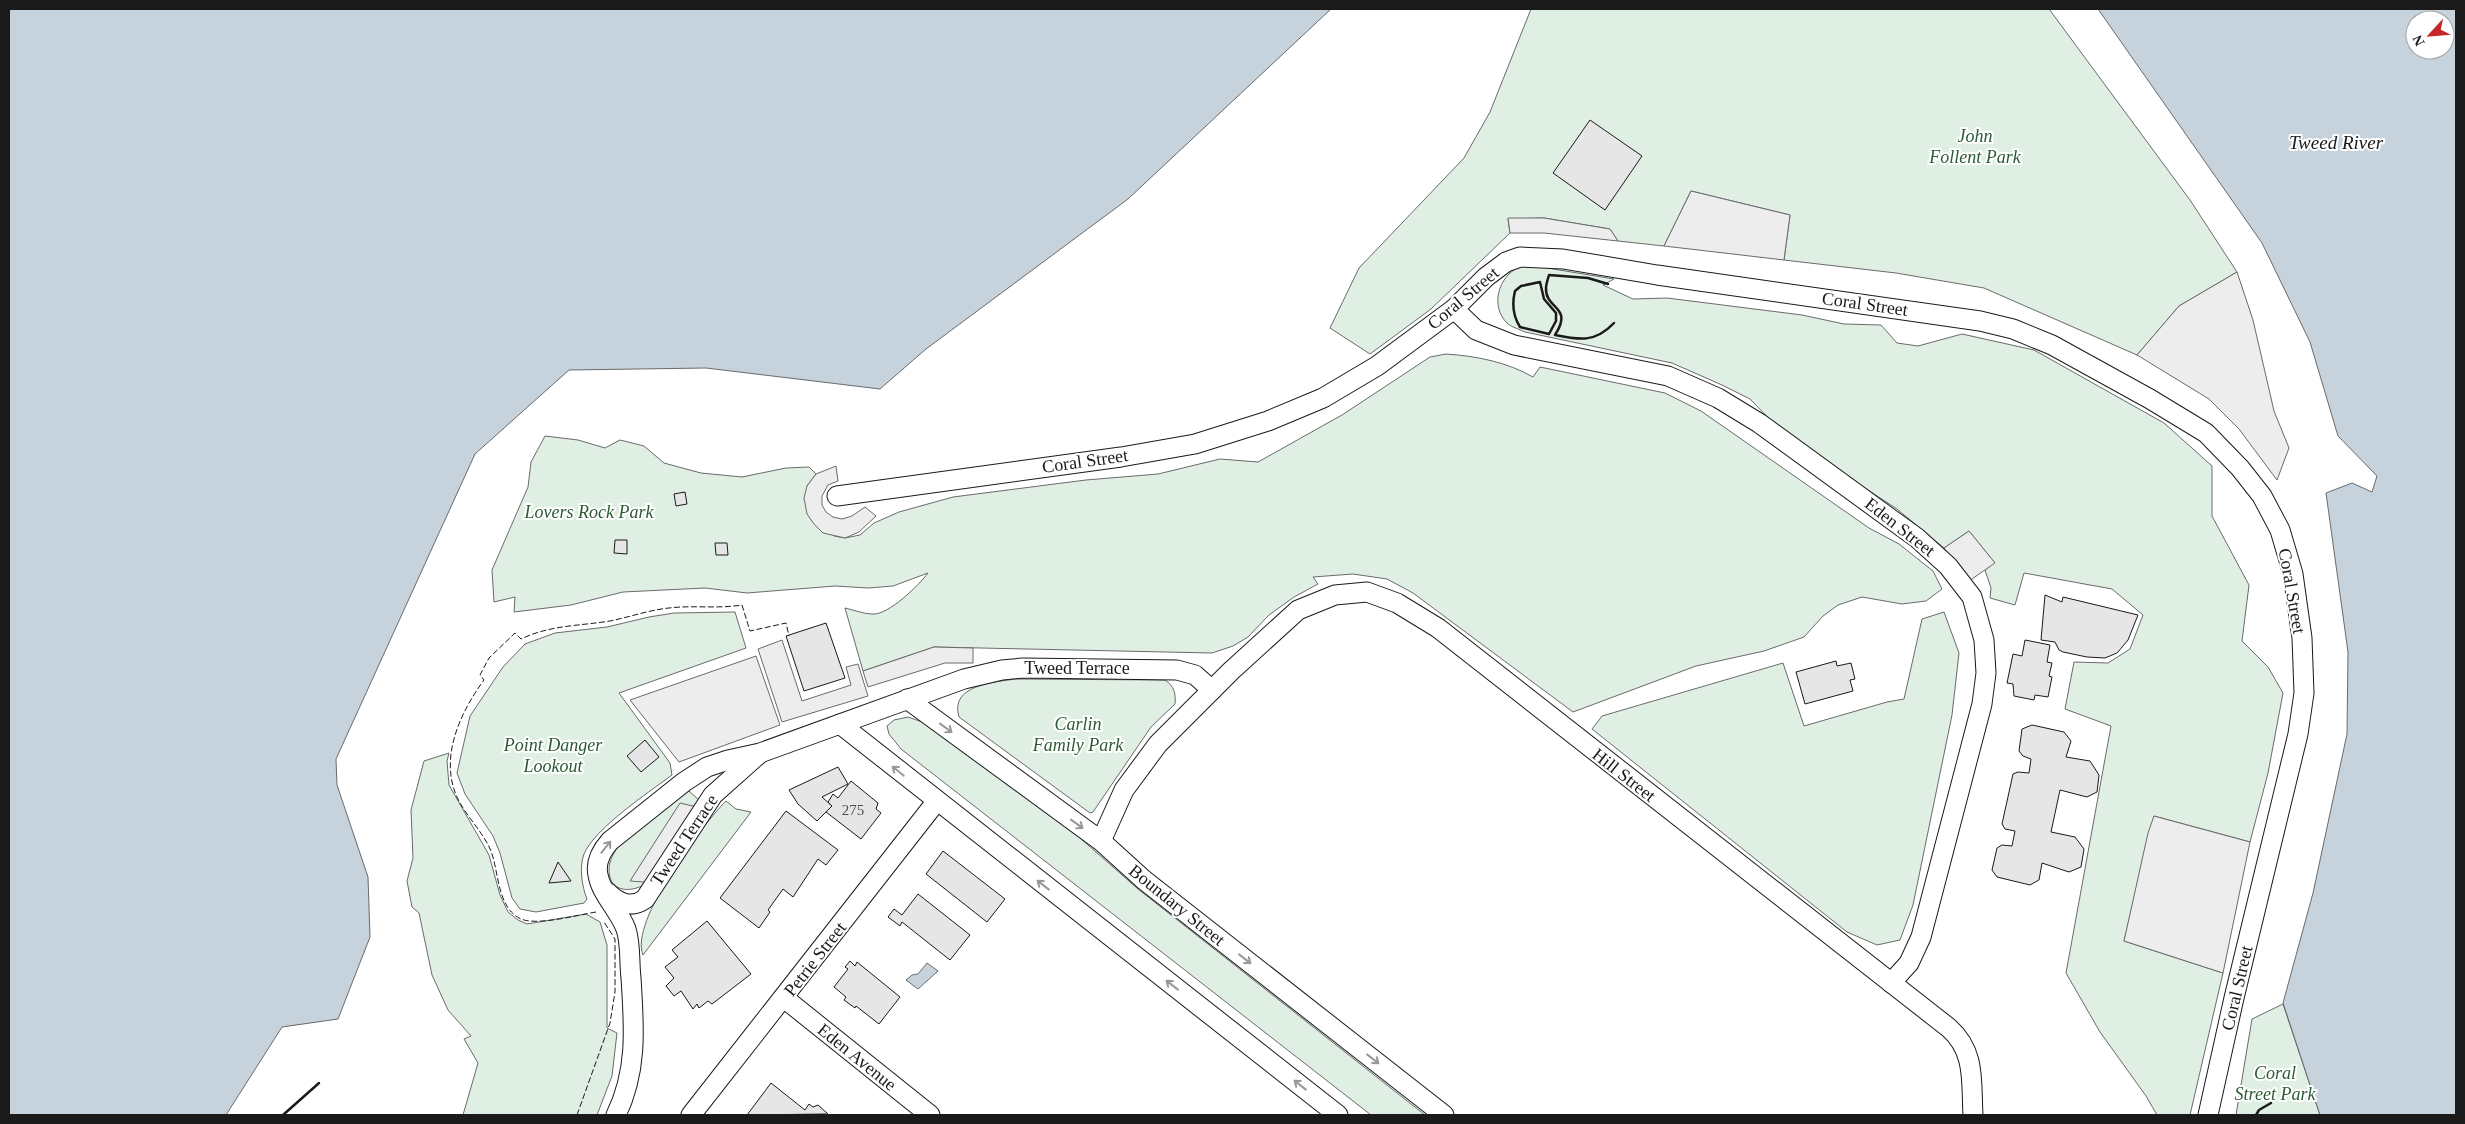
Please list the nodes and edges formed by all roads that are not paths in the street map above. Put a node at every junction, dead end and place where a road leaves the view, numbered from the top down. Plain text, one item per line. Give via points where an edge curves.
1 (1454, 309) junction
2 (837, 496) dead end
3 (1212, 690) junction
4 (907, 699) junction
5 (840, 724) junction
6 (760, 753) junction
7 (699, 772) junction
8 (716, 791) junction
9 (936, 802) junction
10 (1101, 841) junction
11 (605, 891) junction
12 (647, 897) junction
13 (629, 945) junction
14 (1892, 983) junction
15 (784, 998) junction
16 (616, 1115) edge
17 (691, 1115) edge
18 (930, 1115) edge
19 (1338, 1115) edge
20 (1444, 1115) edge
21 (1973, 1115) edge
22 (2208, 1115) edge

1 - 2 street, Coral Street via 1377,366 1323,398 1233,433 1195,444 1121,457
1 - 14 street, Eden Street via 1476,330 1514,345 1668,376 1718,398 1759,423 1918,538 1948,566 1972,597 1984,640 1986,673 1982,704 1921,938 1909,963
1 - 22 street, Coral Street via 1486,277 1520,256 1562,259 1980,321 2013,329 2052,345 2150,399 2206,434 2240,468 2262,496 2280,530 2293,574 2302,638 2304,693 2298,734
3 - 4 street, Tweed Terrace via 1195,675 1178,670 1023,668 986,673
3 - 10 street via 1146,758 1116,805
3 - 14 street, Hill Street via 1298,610 1335,595 1367,592 1397,602 1438,628
4 - 5 street, Tweed Terrace
4 -> 10 street, Boundary Street
5 - 6 street, Tweed Terrace
9 -> 5 street
6 - 7 street, Tweed Terrace via 728,760
6 - 8 street, Tweed Terrace
7 - 8 street
11 -> 7 street, Tweed Terrace via 597,867 607,845
8 - 12 street, Tweed Terrace
9 - 15 street, Petrie Street
19 -> 9 street
10 -> 20 street, Boundary Street via 1144,880
11 - 12 street, Tweed Terrace via 626,904 637,903
11 - 13 street, Tweed Terrace via 624,925
12 - 13 street
13 - 16 street, Tweed Terrace via 634,1046 628,1085
14 - 21 street, Hill Street via 1963,1042 1969,1060
15 - 17 street, Petrie Street
15 - 18 street, Eden Avenue

